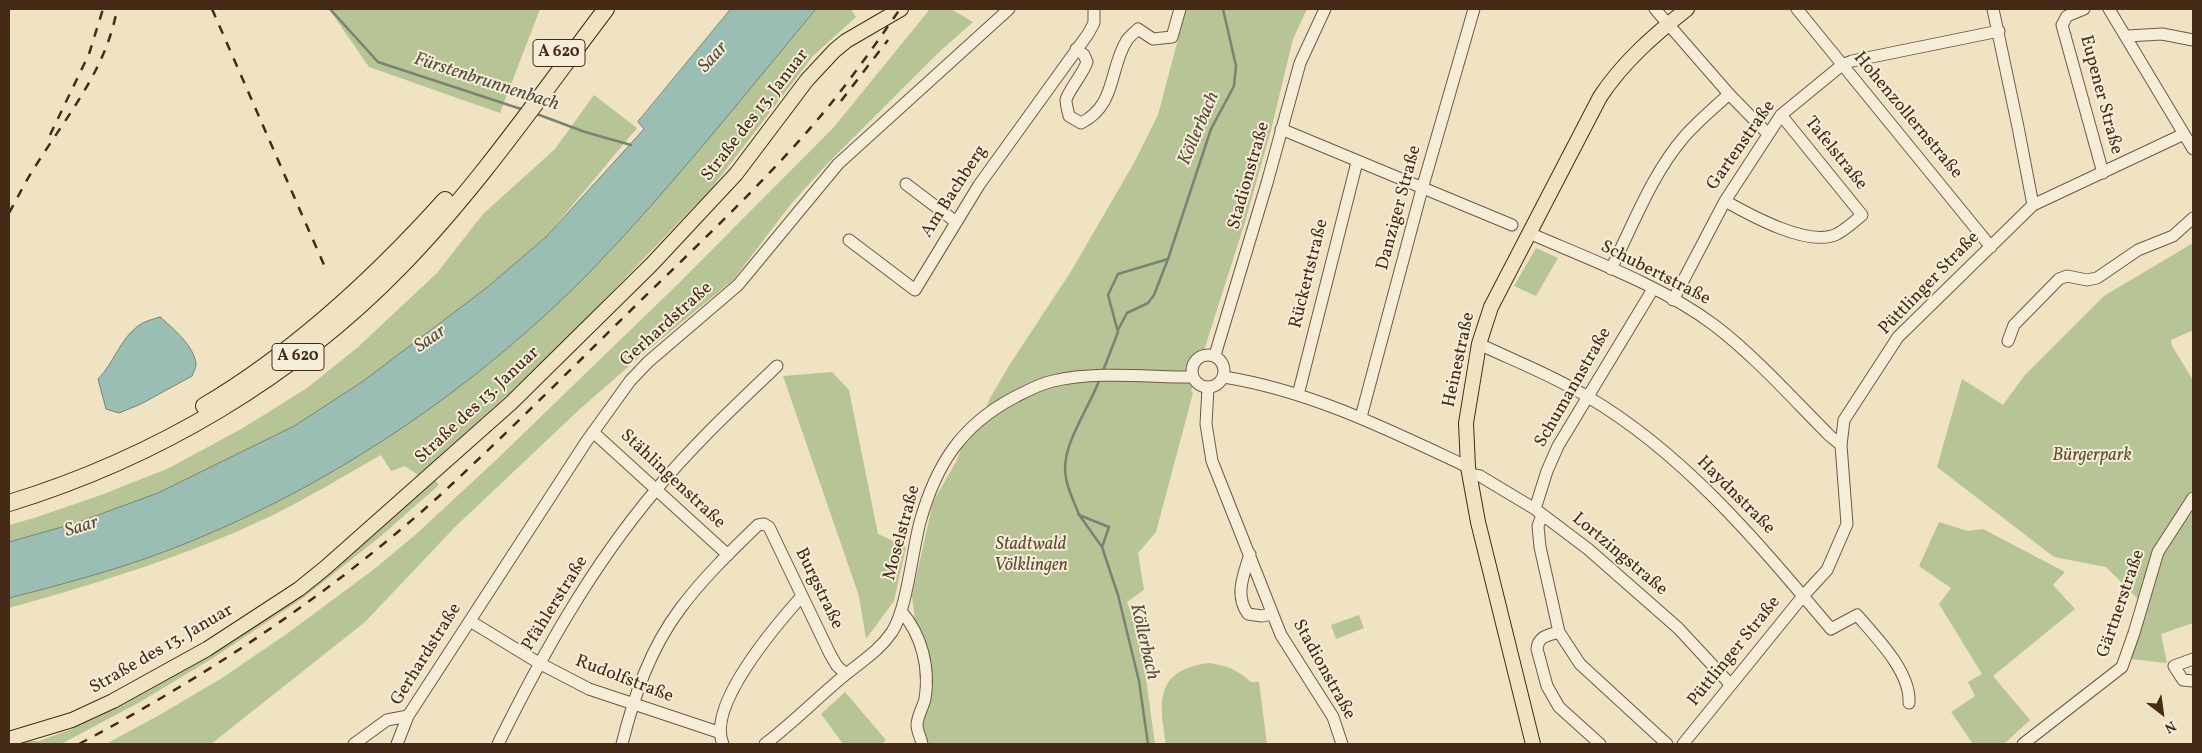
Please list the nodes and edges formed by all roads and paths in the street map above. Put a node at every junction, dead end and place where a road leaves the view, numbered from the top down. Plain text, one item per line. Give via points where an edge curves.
1 (593, 9) edge
2 (606, 9) edge
3 (901, 9) edge
4 (1008, 9) edge
5 (1094, 9) edge
6 (1180, 9) edge
7 (1325, 9) edge
8 (1474, 9) edge
9 (1655, 9) edge
10 (1686, 9) edge
11 (1797, 9) edge
12 (1993, 9) edge
13 (2084, 9) edge
14 (2109, 9) edge
15 (1668, 24) junction
16 (1999, 31) junction
17 (2127, 36) junction
18 (2193, 40) edge
19 (1076, 49) junction
20 (1842, 65) junction
21 (1729, 94) junction
22 (529, 101) junction
23 (1781, 115) junction
24 (517, 118) junction
25 (1281, 129) junction
26 (1768, 134) junction
27 (2184, 134) junction
28 (2193, 149) edge
29 (1357, 162) junction
30 (2103, 174) junction
31 (906, 184) dead end
32 (1422, 189) junction
33 (1724, 201) junction
34 (2033, 206) junction
35 (2193, 218) edge
36 (956, 222) junction
37 (1512, 225) dead end
38 (1530, 233) junction
39 (849, 240) dead end
40 (1991, 247) junction
41 (1611, 269) junction
42 (1653, 290) junction
43 (1673, 300) junction
44 (2008, 341) dead end
45 (1479, 344) junction
46 (1215, 356) junction
47 (777, 366) dead end
48 (1192, 377) junction
49 (1224, 377) junction
50 (1208, 388) junction
51 (1298, 395) junction
52 (1588, 396) junction
53 (1361, 417) junction
54 (593, 432) junction
55 (1841, 445) junction
56 (1452, 460) junction
57 (1469, 471) junction
58 (656, 490) junction
59 (9, 492) edge
60 (2193, 498) edge
61 (9, 503) edge
62 (1539, 512) junction
63 (1478, 522) junction
64 (1250, 554) junction
65 (728, 555) junction
66 (802, 596) junction
67 (1803, 596) junction
68 (901, 611) junction
69 (1272, 614) junction
70 (470, 620) junction
71 (1559, 632) junction
72 (2193, 659) edge
73 (539, 663) junction
74 (846, 674) junction
75 (2193, 682) edge
76 (1730, 684) junction
77 (1909, 702) dead end
78 (632, 704) junction
79 (408, 716) junction
80 (718, 732) junction
81 (9, 739) edge
82 (1598, 743) edge
83 (354, 744) edge
84 (397, 744) edge
85 (498, 744) edge
86 (622, 744) edge
87 (722, 744) edge
88 (765, 744) edge
89 (922, 744) edge
90 (1342, 744) edge
91 (1533, 744) edge
92 (1668, 744) edge
93 (1682, 744) edge
94 (2023, 744) edge

1 - 22 highway, A 620
2 - 22 highway, A 620
3 - 81 main road, Straße des 13. Januar via 834,51 807,80 736,174 652,264 511,403 325,568 299,589 207,649 113,701 72,720
4 - 54 street, Gerhardstraße via 838,164 738,285 648,362
5 - 19 street, Am Bachberg via 1094,23
6 - 19 street via 1172,37 1153,39 1138,29 1127,40 1103,102 1094,116 1081,123 1069,116 1066,100 1087,62
7 - 25 street, Stadionstraße via 1300,64
8 - 32 street, Danziger Straße
9 - 15 street
10 - 15 main road, Heinestraße
11 - 20 street, Hohenzollernstraße
12 - 16 street
13 - 30 street, Eupener Straße via 2067,16 2062,25
14 - 17 street
15 - 21 street
15 - 38 main road, Heinestraße via 1633,56 1604,90
16 - 20 street, Gartenstraße
16 - 34 street
17 - 18 street via 2162,34
17 - 27 street
19 - 36 street, Am Bachberg
20 - 23 street, Gartenstraße
20 - 40 street, Hohenzollernstraße
21 - 26 street
21 - 41 street via 1669,157
22 - 24 highway, A 620
23 - 26 street, Gartenstraße
23 - 33 street, Tafelstraße via 1862,215 1837,234 1816,238 1760,222
24 - 59 highway, A 620 via 393,256 326,318 275,358 206,404 145,437 80,466
24 - 61 highway, A 620 via 457,202 401,266 337,327 305,352 246,393 160,442 83,477
25 - 29 street
25 - 46 street, Stadionstraße
26 - 33 street, Gartenstraße
27 - 28 street
27 - 30 street, Püttlinger Straße
29 - 32 street
29 - 51 street, Rückertstraße
30 - 34 street, Püttlinger Straße
31 - 36 street
32 - 37 street
32 - 53 street, Danziger Straße
33 - 43 street, Gartenstraße
34 - 40 street, Püttlinger Straße
35 - 44 street via 2172,236 2138,250 2096,278 2087,280 2067,276 2060,280 2014,325
36 - 39 street, Am Bachberg via 915,290
38 - 41 street, Schubertstraße
38 - 45 main road, Heinestraße via 1490,307
40 - 55 street, Püttlinger Straße via 1898,337 1844,420
41 - 42 street, Schubertstraße
42 - 43 street, Schubertstraße
42 - 52 street, Schumannstraße
43 - 55 street, Schubertstraße via 1714,325
45 - 52 street, Haydnstraße
45 - 57 main road, Heinestraße via 1466,423
46 - 48 street via 1205,355 1196,359
46 - 49 street via 1225,368
47 - 58 street, Pfählerstraße
48 - 50 street via 1202,387
48 - 68 street, Moselstraße via 1103,376 1052,381 1012,399 980,420 964,434 935,481 912,550
49 - 50 street
49 - 51 street, Lortzingstraße
50 - 64 street, Stadionstraße via 1208,448
51 - 53 street, Lortzingstraße
52 - 62 street, Schumannstraße via 1546,471
52 - 67 street, Haydnstraße via 1645,435 1692,476 1750,535
53 - 56 street, Lortzingstraße
54 - 58 street, Stählingenstraße
54 - 70 street, Gerhardstraße
55 - 67 street, Püttlinger Straße via 1847,524 1827,570
56 - 57 street, Lortzingstraße
56 - 63 street via 1463,476
57 - 62 street, Lortzingstraße
57 - 63 main road, Heinestraße
58 - 65 street, Stählingenstraße
58 - 73 street, Pfählerstraße via 590,580
60 - 94 street, Gärtnerstraße via 2158,552 2122,668
62 - 71 street, Schumannstraße via 1540,547
62 - 76 street, Lortzingstraße via 1636,589
63 - 91 main road, Heinestraße
64 - 69 street, Stadionstraße
64 - 69 street, Stadionstraße via 1240,593 1243,606 1248,614
65 - 66 street, Burgstraße via 758,525 764,524 769,527
65 - 78 street via 680,609 665,632
66 - 74 street, Burgstraße via 830,654
66 - 80 street via 754,654 725,709
67 - 76 street, Püttlinger Straße
67 - 77 street, Haydnstraße via 1830,629 1857,614 1895,660 1910,694
68 - 74 street, Moselstraße via 893,630 878,649
68 - 89 street via 920,642 927,673 917,724
69 - 90 street, Stadionstraße via 1280,634 1332,717
70 - 73 street, Rudolfstraße
70 - 79 street, Gerhardstraße
71 - 82 street via 1542,638 1538,643 1547,686 1559,707
71 - 92 street, Schumannstraße via 1580,664
72 - 75 street via 2174,666 2183,680
73 - 78 street, Rudolfstraße via 589,689
73 - 85 street, Pfählerstraße
74 - 88 street, Moselstraße
76 - 93 street, Püttlinger Straße
78 - 80 street, Rudolfstraße
78 - 86 street
79 - 83 street via 387,720
79 - 84 street, Gerhardstraße
80 - 87 street

